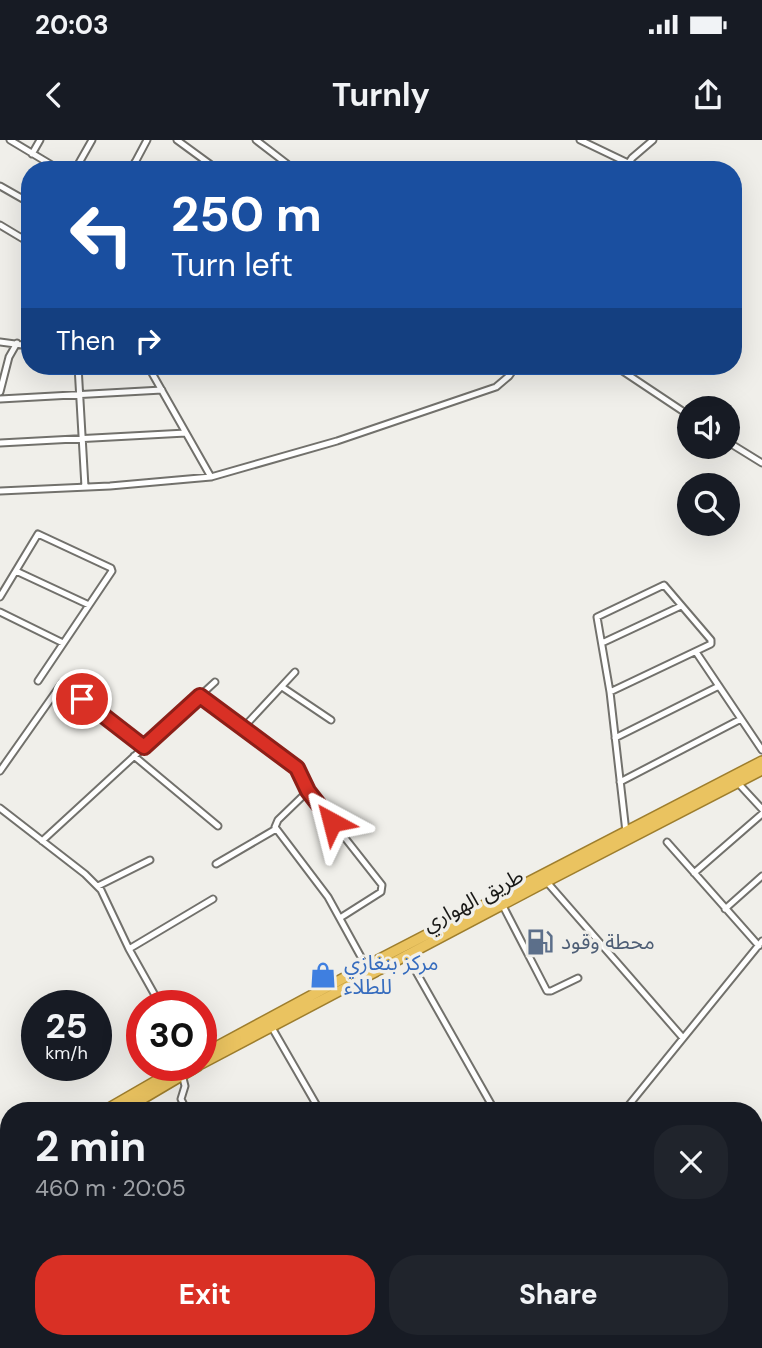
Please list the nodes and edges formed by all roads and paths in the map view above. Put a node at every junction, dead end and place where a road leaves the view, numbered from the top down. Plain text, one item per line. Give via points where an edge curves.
1 (10, 140) edge
2 (40, 140) edge
3 (92, 140) edge
4 (147, 140) edge
5 (177, 140) edge
6 (256, 140) edge
7 (580, 140) edge
8 (653, 140) edge
9 (32, 154) junction
10 (44, 161) edge
11 (80, 161) edge
12 (136, 161) edge
13 (206, 161) edge
14 (283, 161) edge
15 (616, 161) edge
16 (632, 161) edge
17 (2, 187) edge
18 (0, 195) edge
19 (21, 198) edge
20 (0, 225) edge
21 (21, 238) edge
22 (0, 341) edge
23 (17, 343) junction
24 (21, 344) edge
25 (78, 375) edge
26 (153, 375) edge
27 (510, 375) edge
28 (628, 375) edge
29 (162, 390) junction
30 (0, 392) edge
31 (79, 394) junction
32 (0, 399) edge
33 (677, 407) edge
34 (186, 433) junction
35 (82, 439) junction
36 (0, 443) edge
37 (740, 449) edge
38 (762, 463) edge
39 (211, 477) junction
40 (85, 487) junction
41 (0, 491) edge
42 (16, 571) junction
43 (0, 597) edge
44 (89, 605) junction
45 (681, 606) junction
46 (0, 612) edge
47 (64, 643) junction
48 (602, 643) junction
49 (696, 652) junction
50 (295, 672) dead end
51 (38, 681) dead end
52 (215, 682) dead end
53 (719, 686) junction
54 (282, 687) junction
55 (610, 692) junction
56 (200, 696) junction
57 (741, 719) junction
58 (331, 720) dead end
59 (243, 728) junction
60 (615, 738) junction
61 (144, 747) junction
62 (762, 750) edge
63 (134, 756) junction
64 (762, 761) edge
65 (762, 770) edge
66 (0, 771) edge
67 (620, 782) junction
68 (738, 783) junction
69 (308, 791) junction
70 (0, 808) edge
71 (762, 811) edge
72 (218, 826) dead end
73 (276, 829) junction
74 (626, 832) junction
75 (42, 841) junction
76 (667, 842) dead end
77 (150, 860) dead end
78 (216, 864) dead end
79 (694, 873) junction
80 (762, 876) edge
81 (546, 881) junction
82 (98, 886) junction
83 (213, 899) dead end
84 (502, 904) junction
85 (725, 909) junction
86 (340, 918) junction
87 (760, 944) edge
88 (129, 949) junction
89 (406, 954) junction
90 (366, 966) junction
91 (578, 978) dead end
92 (153, 990) edge
93 (271, 1026) junction
94 (683, 1038) junction
95 (217, 1046) edge
96 (217, 1055) edge
97 (164, 1081) edge
98 (184, 1081) edge
99 (158, 1085) junction
100 (123, 1102) edge
101 (134, 1102) edge
102 (182, 1102) edge
103 (315, 1102) edge
104 (490, 1102) edge
105 (631, 1102) edge

1 - 9 street
2 - 9 street
3 - 11 street
4 - 12 street
5 - 13 street
6 - 14 street
7 - 15 street
8 - 16 street
9 - 10 street
17 - 18 street
17 - 19 street
20 - 21 street
22 - 23 street
23 - 24 street
23 - 30 street
25 - 31 street
26 - 29 street
27 - 39 street via 496,387 337,441
28 - 33 street
29 - 31 street
29 - 34 street
31 - 32 street
31 - 35 street
34 - 35 street
34 - 39 street
35 - 36 street
35 - 40 street
37 - 38 street
39 - 40 street
40 - 41 street
42 - 43 street
42 - 44 street
42 - 44 street via 40,534 111,566
44 - 47 street
45 - 48 street
45 - 48 street via 663,585 600,614
45 - 49 street via 711,640
46 - 47 street
47 - 51 street
48 - 55 street
49 - 53 street
49 - 55 street
50 - 54 street
52 - 56 street
53 - 57 street
53 - 60 street
54 - 58 street
54 - 59 street
55 - 60 street
56 - 59 street
56 - 61 street
57 - 62 street
57 - 67 street
59 - 69 street via 297,768
60 - 67 street
61 - 63 street
61 - 66 street via 62,682
63 - 72 street
63 - 75 street
64 - 74 highway, طريق الهواري
65 - 68 highway, طريق الهواري
67 - 74 street
68 - 71 street
68 - 81 highway, طريق الهواري
69 - 73 street via 278,820
69 - 86 street via 382,886 381,892
70 - 75 street
71 - 79 street
73 - 78 street
73 - 86 street
74 - 90 highway, طريق الهواري
75 - 82 street
76 - 79 street
77 - 82 street
79 - 85 street
80 - 85 street
81 - 84 highway, طريق الهواري
81 - 94 street
82 - 88 street
83 - 88 street
84 - 89 highway, طريق الهواري
84 - 91 street via 547,991
85 - 87 street
86 - 90 street
87 - 94 street
88 - 92 street
89 - 93 highway, طريق الهواري
89 - 104 street
90 - 95 highway, طريق الهواري
93 - 96 highway, طريق الهواري
93 - 103 street
94 - 105 street
97 - 99 highway, طريق الهواري
98 - 102 street
99 - 100 highway, طريق الهواري
99 - 101 highway, طريق الهواري

